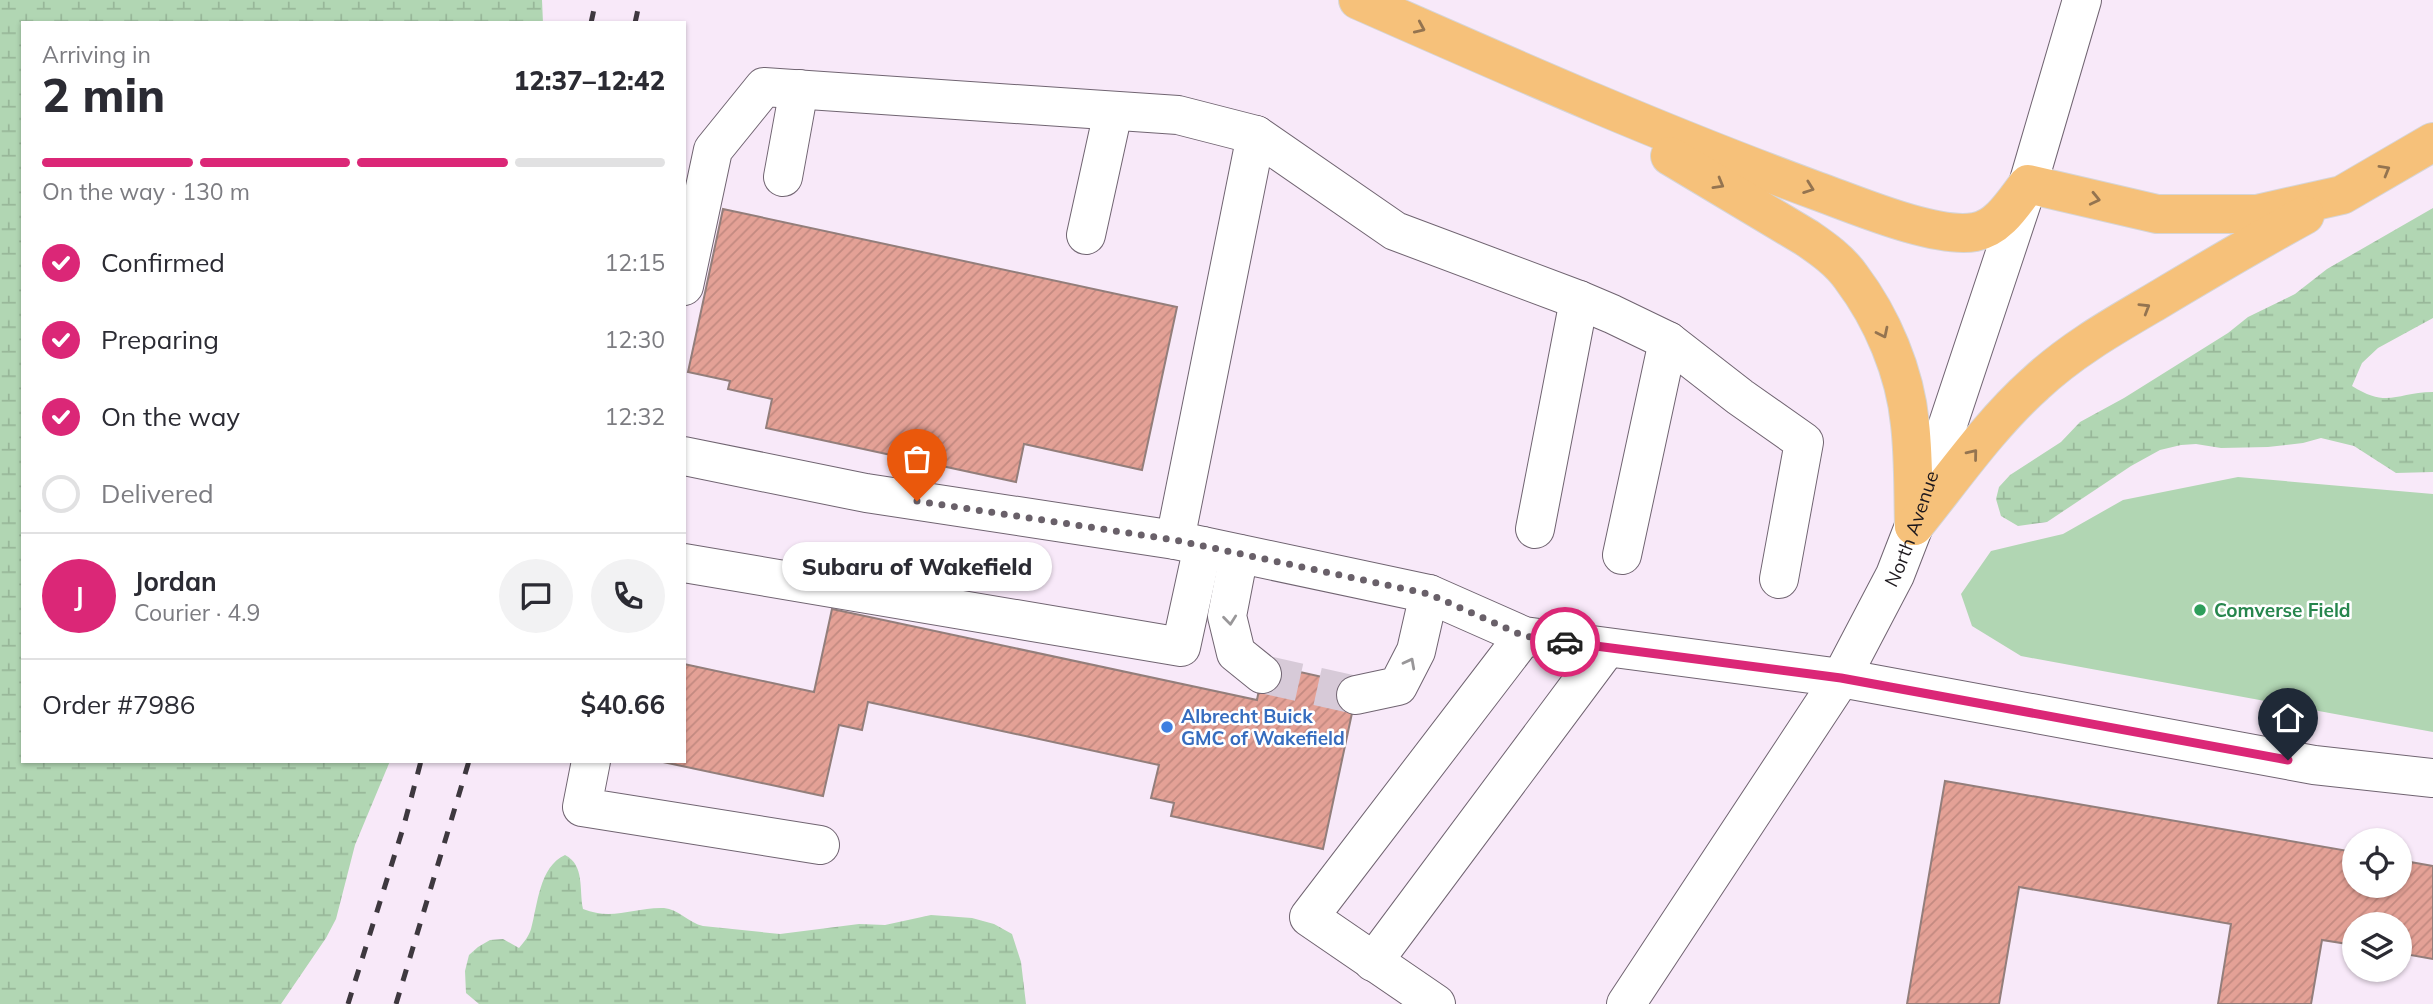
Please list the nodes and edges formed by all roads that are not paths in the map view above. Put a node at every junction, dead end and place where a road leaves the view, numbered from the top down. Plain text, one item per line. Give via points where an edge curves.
1 (1358, 0) edge
2 (2081, 0) edge
3 (1554, 88) junction
4 (799, 89) junction
5 (1113, 111) junction
6 (1256, 135) junction
7 (2433, 142) edge
8 (783, 177) dead end
9 (2028, 184) junction
10 (2342, 195) junction
11 (1086, 235) dead end
12 (686, 277) edge
13 (1579, 300) junction
14 (1668, 341) junction
15 (686, 456) edge
16 (1914, 526) junction
17 (1535, 529) dead end
18 (1189, 543) junction
19 (1240, 554) junction
20 (1622, 555) dead end
21 (686, 563) edge
22 (1779, 579) dead end
23 (1429, 594) junction
24 (1524, 636) junction
25 (1607, 648) junction
26 (1262, 674) tunnel mouth
27 (1841, 678) junction
28 (1356, 695) tunnel mouth
29 (591, 763) edge
30 (2433, 778) edge
31 (820, 845) dead end
32 (1373, 962) junction
33 (1436, 1004) edge
34 (1626, 1004) edge

1 -> 3 highway
2 - 9 street, North Avenue
3 -> 9 highway via 1840,200 1948,233 1976,232 1995,224
3 -> 16 highway via 1807,238 1850,275 1879,323 1906,396
4 - 5 street
4 - 8 street
4 - 12 street via 764,88 713,150
5 - 6 street via 1178,115
5 - 11 street
6 - 13 street via 1395,231
6 - 18 street
10 -> 7 highway
9 -> 10 highway via 2157,214 2257,214
9 - 16 street, North Avenue
16 -> 10 highway via 2007,413 2067,357 2236,253
13 - 14 street
13 - 17 street
14 - 20 street
14 - 22 street via 1804,442
15 - 18 street via 866,493
16 - 27 street, North Avenue via 1895,575
18 - 19 street
18 - 21 street via 1181,647
19 - 23 street
19 -> 26 street via 1227,616 1236,653
23 - 24 street
28 -> 23 street via 1398,686 1416,651
24 - 25 street
24 - 32 street via 1309,917
25 - 27 street
25 - 32 street
27 - 30 street via 2314,765
27 - 34 street, North Avenue
29 - 31 street via 582,807
32 - 33 street

